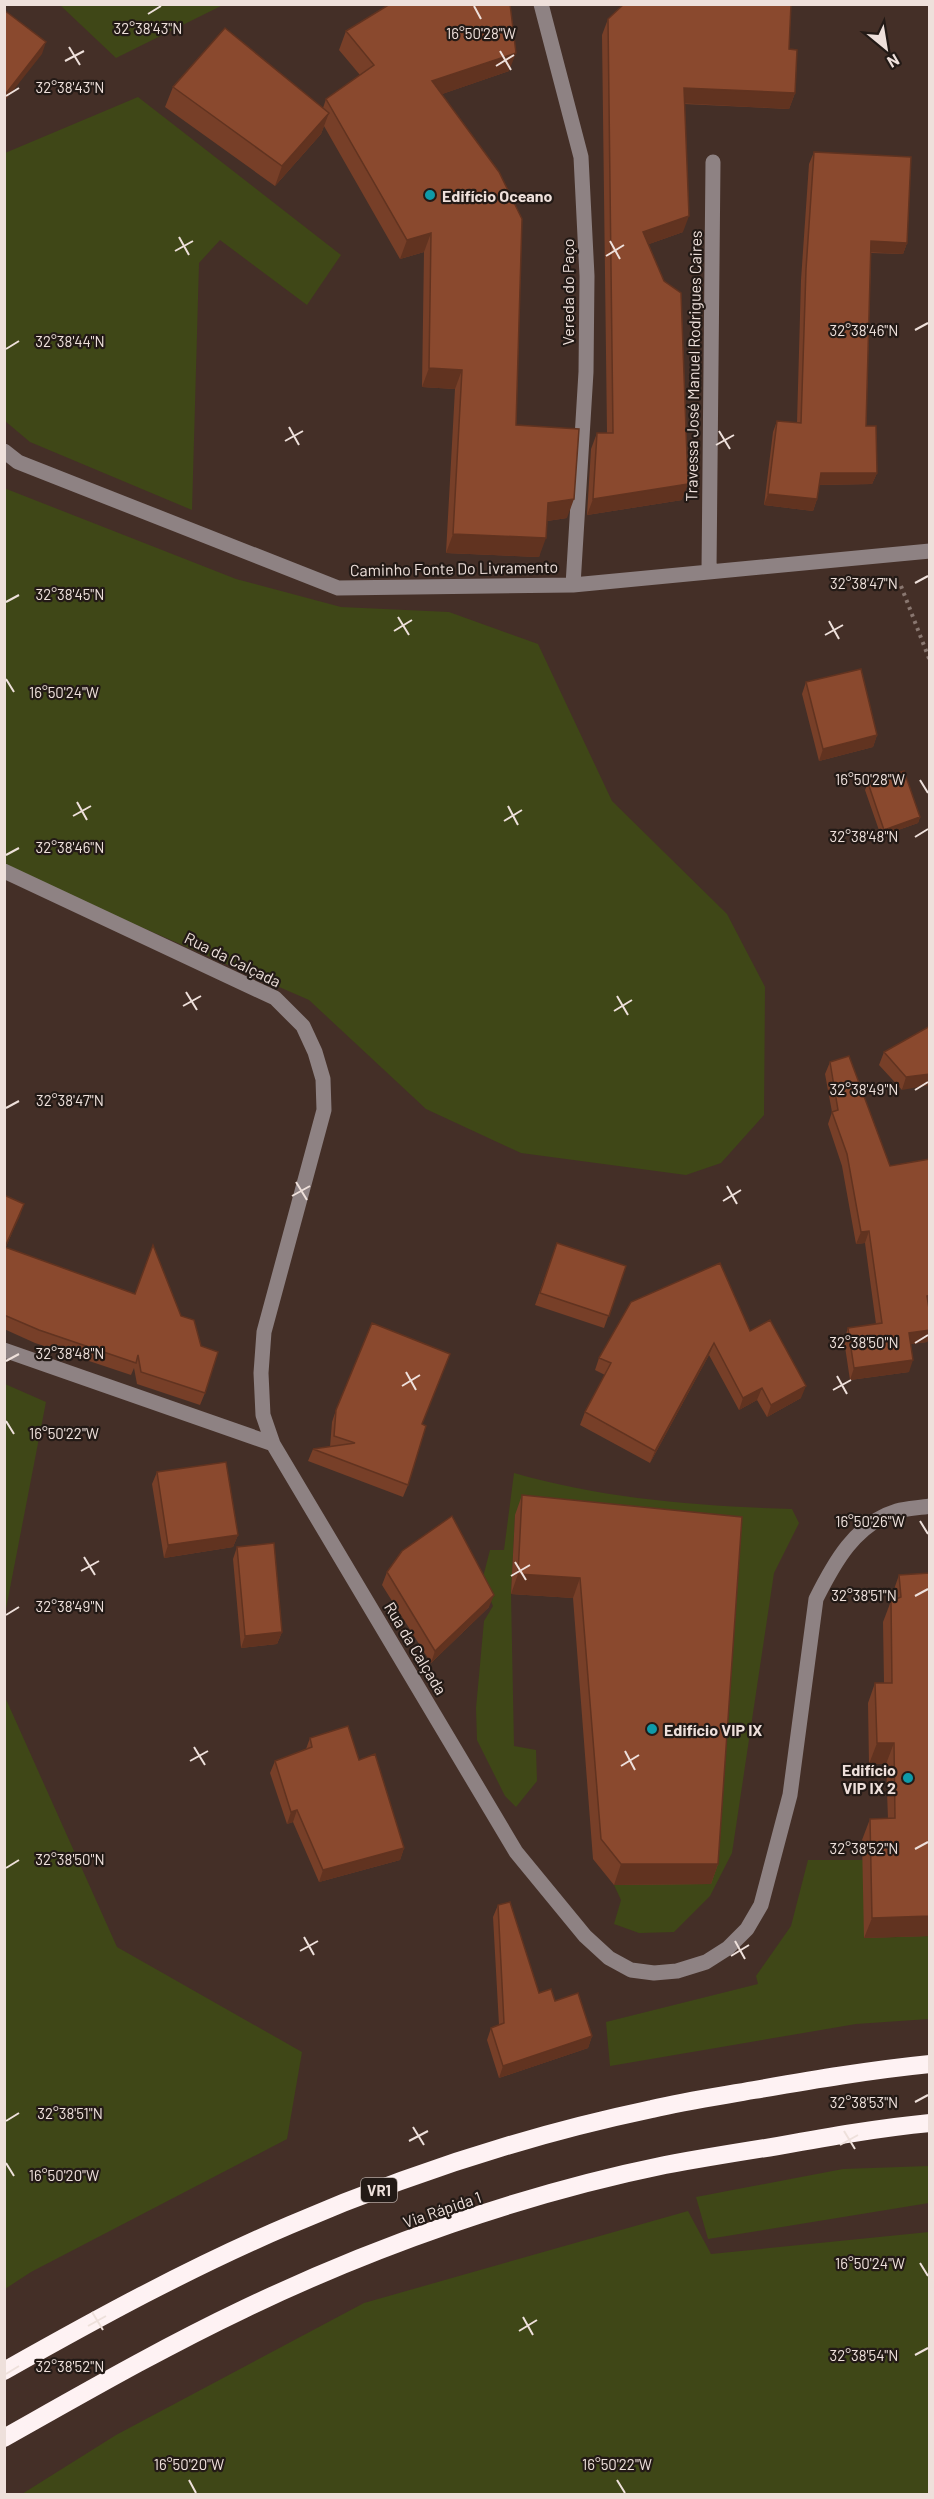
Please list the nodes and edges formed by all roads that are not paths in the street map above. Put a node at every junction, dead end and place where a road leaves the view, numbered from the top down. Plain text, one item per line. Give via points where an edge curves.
1 (541, 4) edge
2 (713, 162) dead end
3 (4, 451) edge
4 (930, 551) edge
5 (709, 570) junction
6 (573, 585) junction
7 (4, 871) edge
8 (4, 1350) edge
9 (273, 1444) junction
10 (930, 1506) edge
11 (930, 2064) edge
12 (930, 2123) edge
13 (4, 2371) edge
14 (4, 2438) edge

1 - 6 street, Vereda do Paço via 581,158 587,276 586,372
2 - 5 street, Travessa José Manuel Rodrigues Caires
3 - 6 street, Caminho Fonte Do Livramento via 18,462 338,588
4 - 5 street, Caminho Fonte Do Livramento
5 - 6 street, Caminho Fonte Do Livramento
7 - 9 street, Rua da Calçada via 275,998 303,1026 323,1079 324,1110 264,1332 263,1415
8 - 9 street
9 - 10 street, Rua da Calçada via 516,1852 585,1936 609,1958 631,1970 654,1973 706,1962 747,1929 761,1905 790,1795 816,1599 855,1536 896,1511
11 - 13 highway, VR1 via 867,2070 652,2109 469,2158 380,2189 204,2263
12 - 14 highway, Via Rápida 1 via 664,2165 557,2192 451,2225 245,2308

